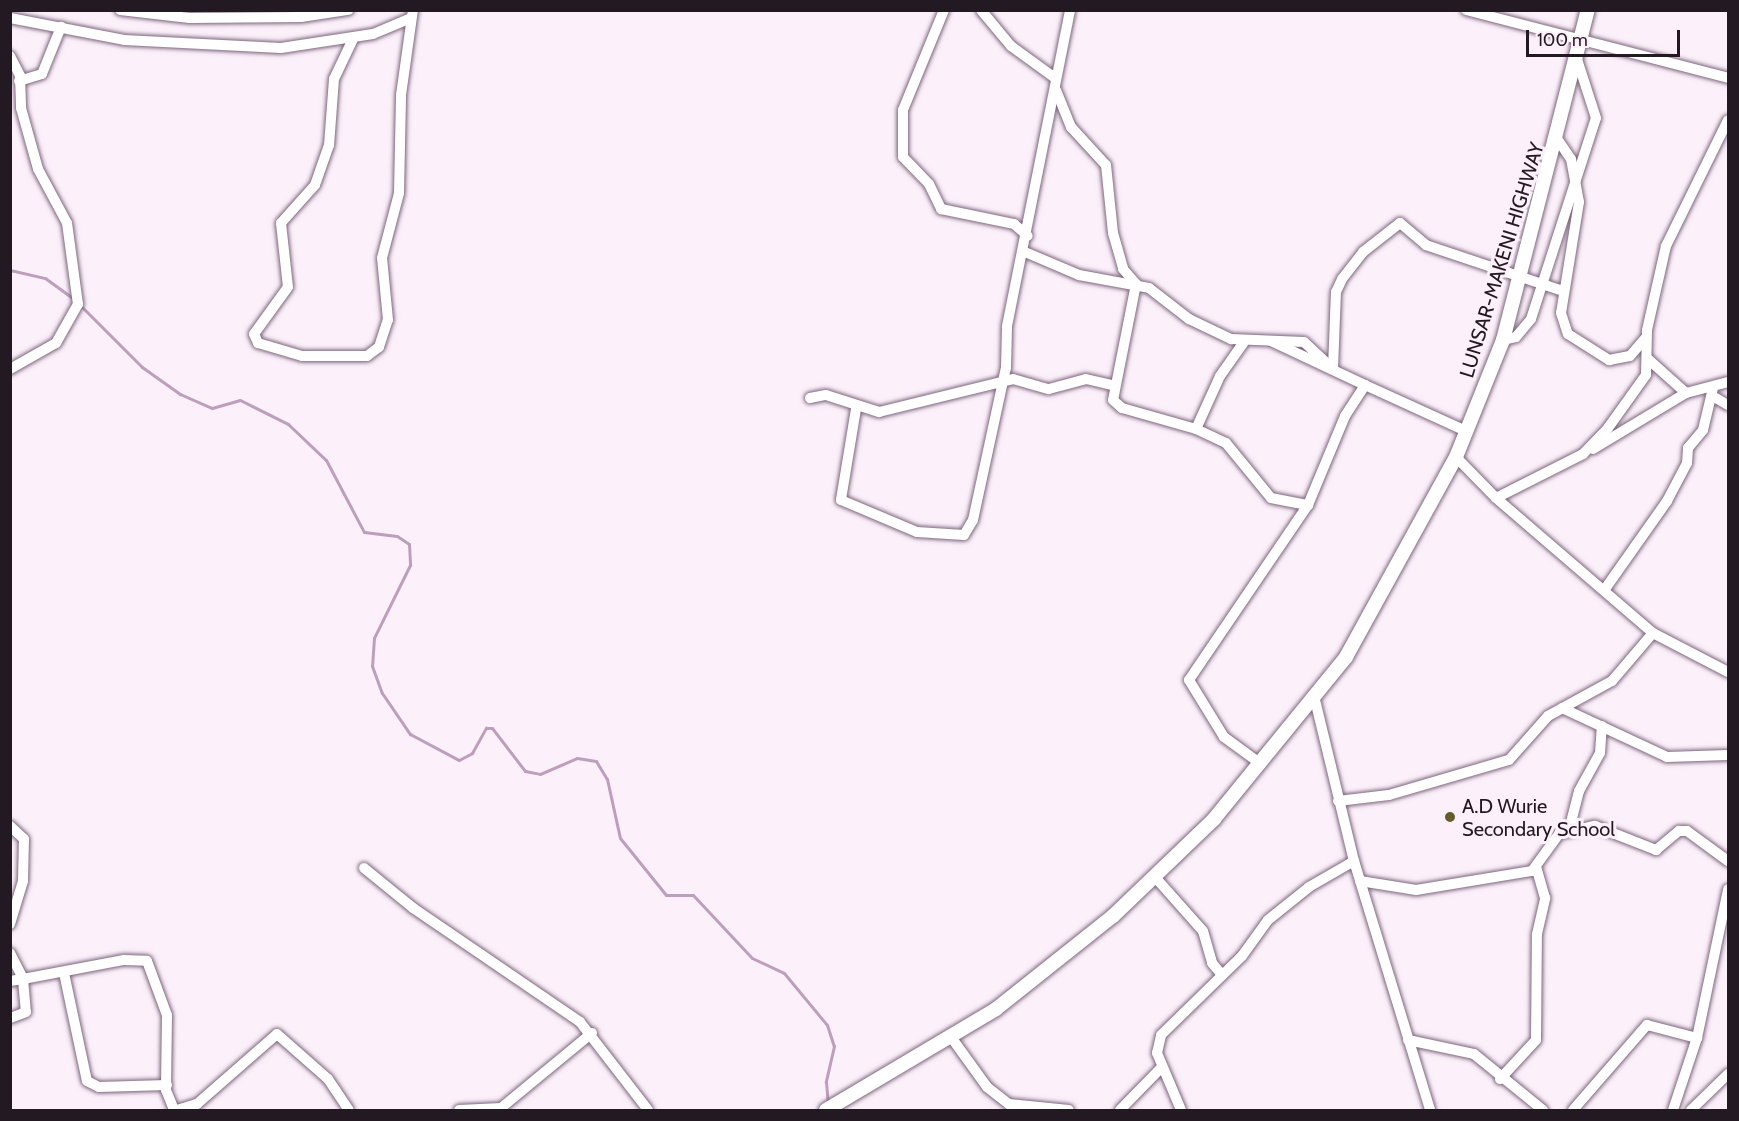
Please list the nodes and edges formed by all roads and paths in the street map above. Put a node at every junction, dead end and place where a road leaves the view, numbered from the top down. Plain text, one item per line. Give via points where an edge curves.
1 (120, 10) edge
2 (348, 10) edge
3 (944, 10) edge
4 (981, 10) edge
5 (1070, 10) edge
6 (1466, 10) edge
7 (412, 14) edge
8 (1586, 16) edge
9 (10, 18) edge
10 (61, 27) junction
11 (353, 39) junction
12 (1582, 39) junction
13 (10, 56) edge
14 (1577, 58) junction
15 (1055, 78) junction
16 (1728, 78) edge
17 (20, 81) junction
18 (1056, 90) junction
19 (1728, 120) edge
20 (1558, 140) junction
21 (1577, 182) junction
22 (1028, 236) junction
23 (1025, 252) junction
24 (1522, 275) junction
25 (1136, 284) junction
26 (1540, 284) junction
27 (1563, 291) junction
28 (1646, 339) junction
29 (1503, 340) junction
30 (1244, 342) junction
31 (1648, 359) junction
32 (10, 369) edge
33 (1333, 369) junction
34 (1728, 382) edge
35 (1001, 383) junction
36 (1112, 385) junction
37 (1365, 385) junction
38 (1686, 393) junction
39 (1713, 393) junction
40 (810, 398) dead end
41 (1728, 405) edge
42 (856, 409) junction
43 (1196, 429) junction
44 (1468, 432) junction
45 (1583, 453) junction
46 (1456, 457) junction
47 (1496, 498) junction
48 (1308, 505) junction
49 (1605, 589) junction
50 (1653, 633) junction
51 (1728, 672) edge
52 (1315, 700) junction
53 (1562, 708) junction
54 (1602, 726) junction
55 (1728, 755) edge
56 (1261, 764) junction
57 (1338, 801) junction
58 (10, 826) edge
59 (1569, 830) junction
60 (1354, 861) junction
61 (1728, 861) edge
62 (1536, 867) junction
63 (364, 868) dead end
64 (1155, 877) junction
65 (1360, 881) junction
66 (1728, 889) edge
67 (10, 924) edge
68 (10, 954) edge
69 (64, 973) junction
70 (1222, 975) junction
71 (23, 979) junction
72 (10, 981) edge
73 (10, 1018) edge
74 (592, 1033) junction
75 (951, 1037) junction
76 (1697, 1038) junction
77 (1408, 1040) junction
78 (1161, 1068) junction
79 (1728, 1074) edge
80 (1500, 1079) junction
81 (167, 1084) junction
82 (175, 1110) edge
83 (349, 1110) edge
84 (459, 1110) edge
85 (648, 1110) edge
86 (826, 1110) edge
87 (1069, 1110) edge
88 (1120, 1110) edge
89 (1181, 1110) edge
90 (1431, 1110) edge
91 (1543, 1110) edge
92 (1573, 1110) edge
93 (1672, 1110) edge
94 (1691, 1110) edge

1 - 2 street via 190,18 301,17
3 - 22 street via 903,110 903,157 929,184 941,208 1014,224
4 - 15 street via 1011,46
5 - 15 street
6 - 12 street
7 - 11 street
7 - 11 street via 401,94 399,193 382,258 388,320 379,347 367,356 302,356 258,343 254,334 288,287 281,223 315,185 328,145 334,79
8 - 12 main road, LUNSAR-MAKENI HIGHWAY
9 - 10 street
10 - 11 street via 124,40 260,47
10 - 17 street via 42,74
12 - 14 main road, LUNSAR-MAKENI HIGHWAY
12 - 16 street
13 - 17 street
14 - 20 main road, LUNSAR-MAKENI HIGHWAY
14 - 21 street via 1597,113
15 - 18 street
17 - 32 street via 21,108 38,170 67,223 78,304 56,343
18 - 22 street
18 - 25 street via 1071,127 1106,165 1113,233 1124,269
19 - 28 street via 1666,246
20 - 21 street via 1566,146
20 - 24 main road, LUNSAR-MAKENI HIGHWAY
21 - 26 street
21 - 27 street via 1577,213
22 - 23 street
23 - 25 street via 1079,275
23 - 35 street
24 - 26 street
24 - 29 main road, LUNSAR-MAKENI HIGHWAY
24 - 33 street via 1426,245 1400,223 1363,252 1336,292
25 - 30 street via 1212,332
25 - 36 street
26 - 27 street
26 - 29 street via 1523,332
27 - 28 street via 1565,327 1583,348 1621,359
28 - 31 street
29 - 44 main road, LUNSAR-MAKENI HIGHWAY
30 - 33 street via 1304,342
30 - 43 street via 1220,375
31 - 38 street
31 - 45 street via 1646,375 1627,405
33 - 37 street
34 - 39 street
35 - 36 street via 1019,379 1048,389 1086,380
35 - 42 street via 890,411
35 - 42 street via 973,520 956,537 877,519 841,500
36 - 43 street via 1113,400 1122,408
37 - 44 street
37 - 48 street via 1345,416
38 - 39 street
38 - 45 street
39 - 41 street
39 - 49 street via 1667,501
40 - 42 street via 826,395
43 - 48 street via 1226,442 1271,498
44 - 46 main road, LUNSAR-MAKENI HIGHWAY
45 - 47 street
46 - 47 street
46 - 52 main road, LUNSAR-MAKENI HIGHWAY via 1383,597
47 - 49 street
48 - 56 street via 1189,680 1224,737
49 - 50 street
50 - 51 street
50 - 53 street via 1612,681
52 - 56 main road, LUNSAR-MAKENI HIGHWAY
52 - 57 street
53 - 54 street
53 - 57 street via 1498,765 1389,795
54 - 55 street via 1668,757
54 - 59 street via 1600,753 1579,792
56 - 64 main road, LUNSAR-MAKENI HIGHWAY
57 - 60 street
58 - 67 street via 24,839 23,881
59 - 61 street via 1614,829 1656,850 1679,831 1687,831
59 - 62 street via 1551,841
60 - 65 street
60 - 70 street via 1268,920
62 - 65 street via 1416,890
62 - 80 street via 1545,898 1537,934 1536,1040
63 - 74 street
64 - 70 street via 1203,931 1212,963
64 - 75 main road, LUNSAR-MAKENI HIGHWAY via 1053,968
65 - 77 street
66 - 76 street
68 - 71 street
69 - 71 street
69 - 81 street via 87,1081 99,1087
69 - 81 street via 135,959 153,967 167,1015
70 - 78 street via 1161,1035 1157,1053
71 - 72 street
71 - 73 street via 26,1012
74 - 84 street via 501,1108
74 - 85 street
75 - 86 main road, LUNSAR-MAKENI HIGHWAY
75 - 87 street via 987,1087 1009,1104
76 - 92 street via 1647,1025
76 - 93 street
77 - 80 street via 1474,1054
77 - 90 street
78 - 88 street
78 - 89 street
79 - 94 street
80 - 91 street
81 - 82 street
82 - 83 street via 198,1104 277,1034 328,1079

